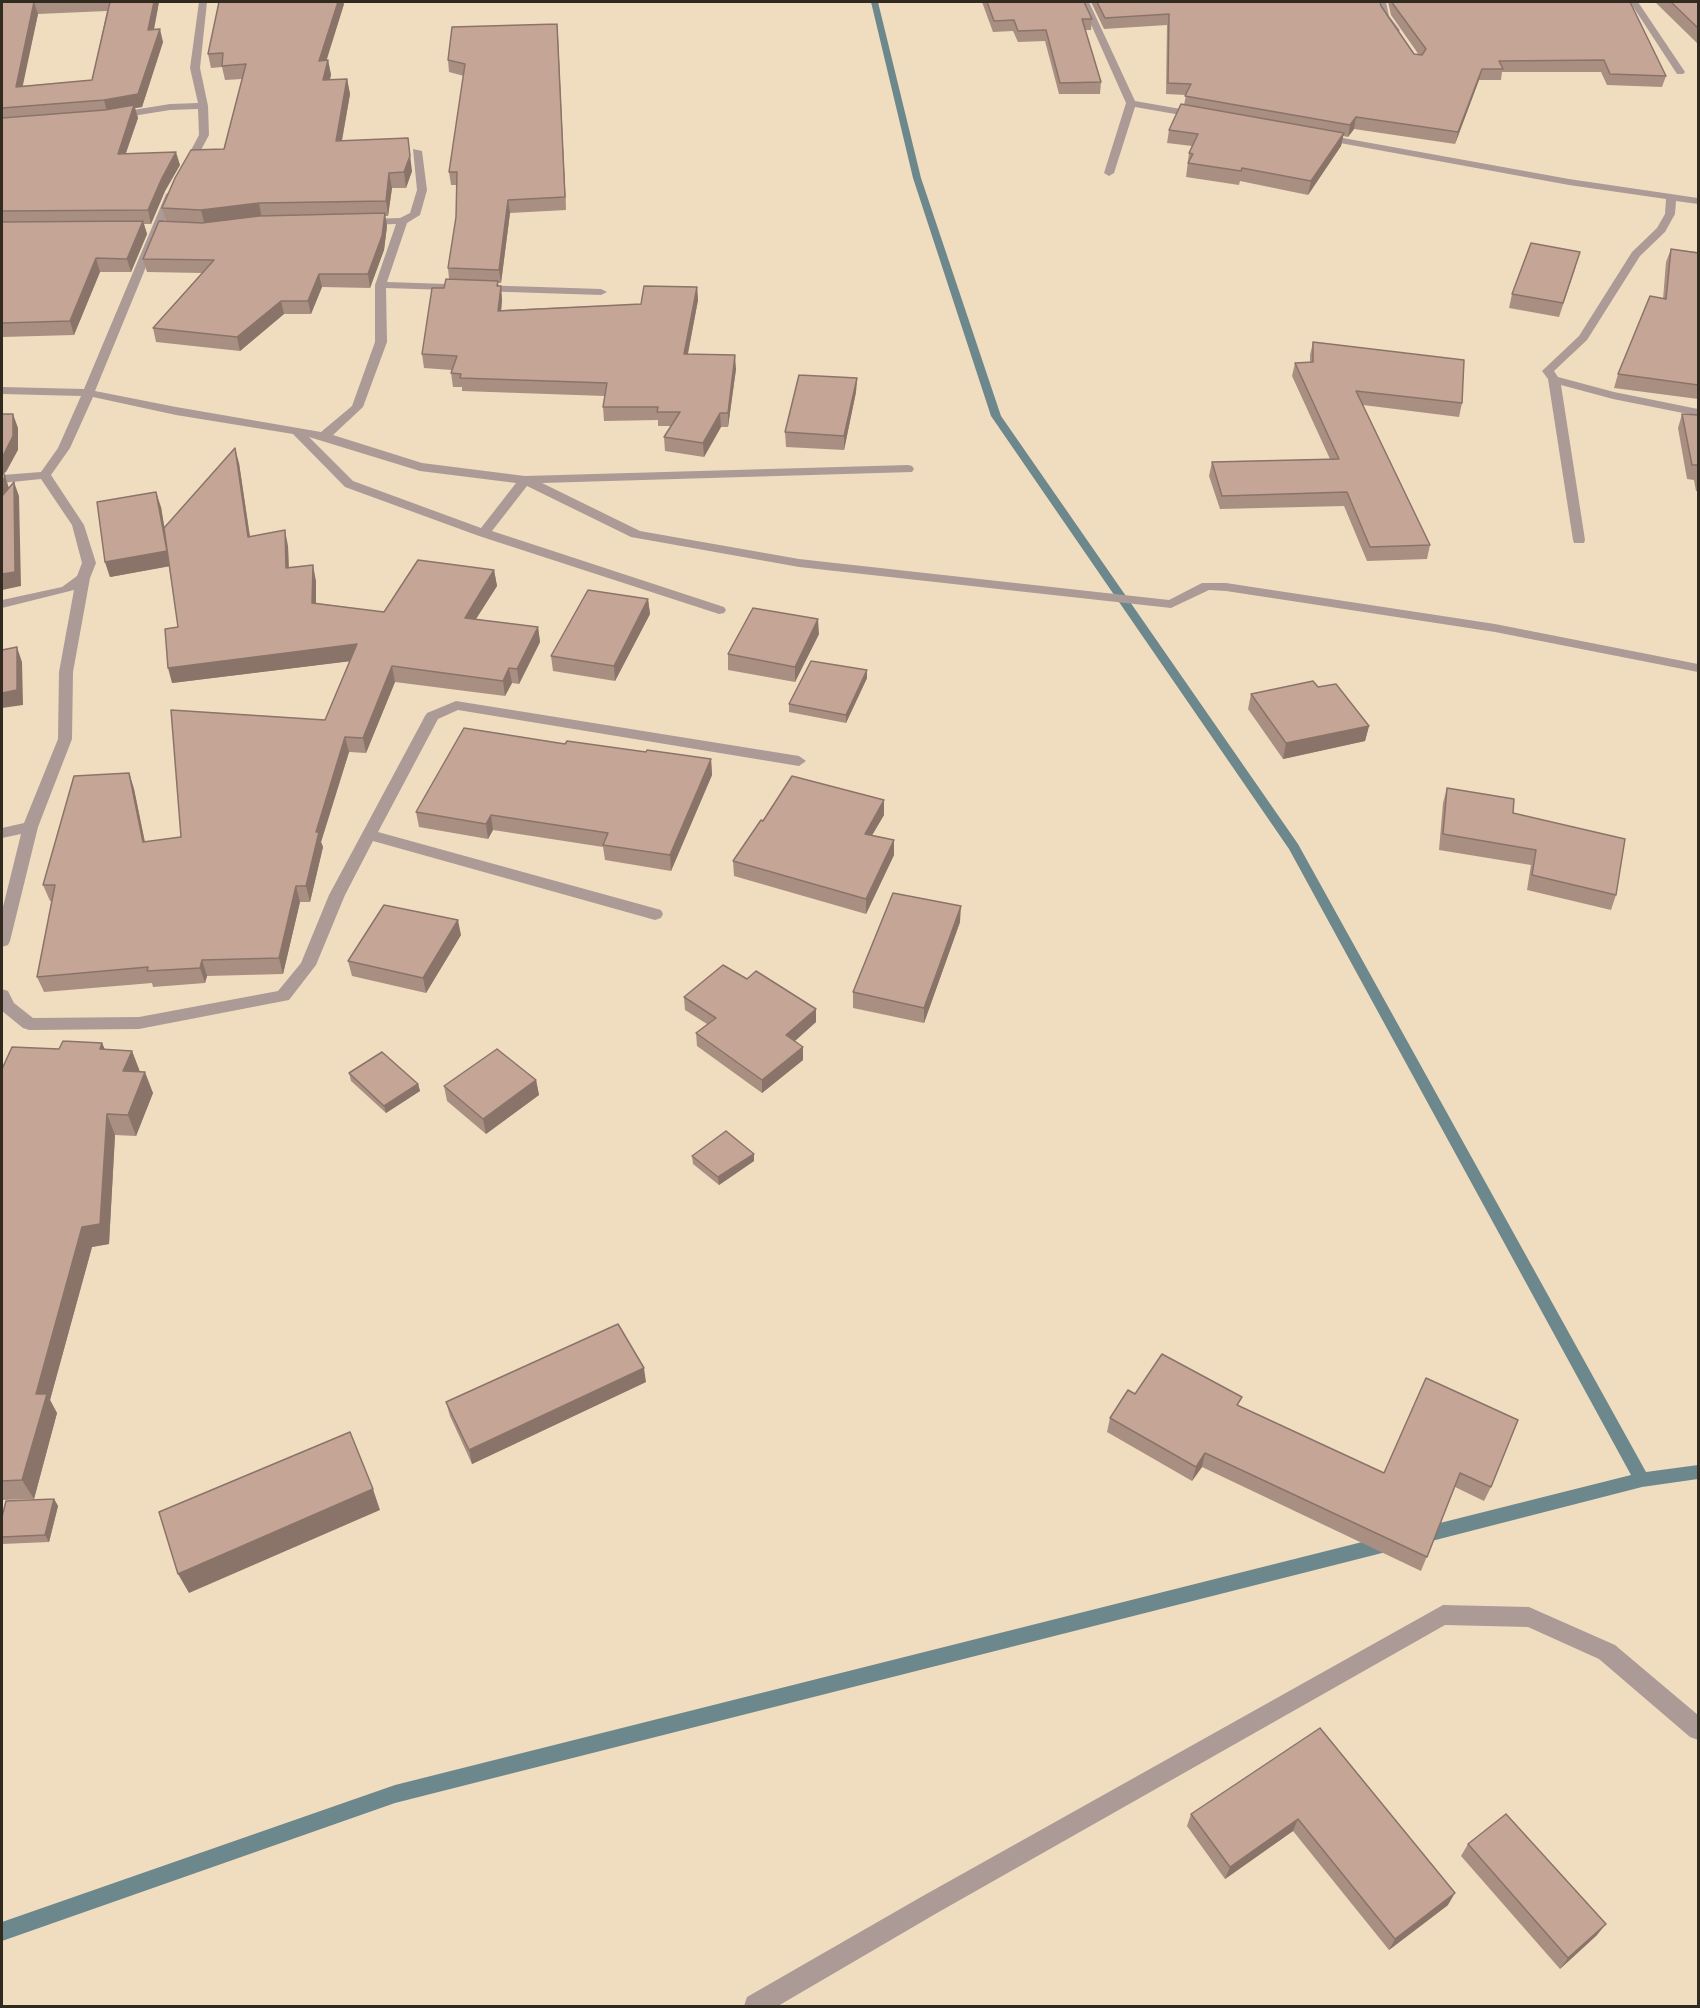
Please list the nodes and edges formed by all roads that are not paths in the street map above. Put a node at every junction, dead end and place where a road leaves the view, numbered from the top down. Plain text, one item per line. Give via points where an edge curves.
1 (203, 2) edge
2 (1085, 2) edge
3 (1382, 2) edge
4 (1634, 2) edge
5 (1404, 42) edge
6 (1680, 72) dead end
7 (1131, 103) junction
8 (203, 106) junction
9 (108, 117) edge
10 (1211, 117) edge
11 (1315, 136) edge
12 (417, 151) dead end
13 (1108, 173) dead end
14 (1671, 196) junction
15 (1698, 201) edge
16 (402, 221) junction
17 (350, 222) edge
18 (380, 285) junction
19 (601, 292) dead end
20 (1554, 379) junction
21 (2, 390) edge
22 (89, 393) junction
23 (1698, 412) edge
24 (298, 433) junction
25 (324, 436) junction
26 (908, 469) dead end
27 (45, 475) junction
28 (2, 479) edge
29 (525, 480) junction
30 (484, 533) junction
31 (1579, 540) dead end
32 (83, 578) junction
33 (2, 604) edge
34 (719, 610) dead end
35 (1698, 668) edge
36 (799, 760) dead end
37 (30, 827) junction
38 (2, 833) edge
39 (369, 835) junction
40 (654, 914) dead end
41 (2, 941) edge
42 (2, 995) edge
43 (1698, 1729) edge
44 (756, 2007) edge

1 - 8 street via 195,68
2 - 7 street
3 - 5 street via 1385,16
4 - 6 street
7 - 10 street
7 - 13 street
8 - 9 street
8 - 22 street via 204,135 172,192
11 - 14 street via 1569,182
12 - 16 street via 422,190 415,215
14 - 15 street
14 - 20 street via 1670,214 1661,230 1636,254 1583,338 1548,371
16 - 17 street
16 - 18 street
18 - 19 street
18 - 25 street via 381,342 357,407
20 - 23 street
20 - 31 street
21 - 22 street
22 - 24 street
22 - 27 street via 64,447
24 - 25 street
24 - 30 street via 349,484
25 - 29 street via 420,467
26 - 29 street
27 - 28 street
27 - 32 street via 78,525 89,563
29 - 30 street
29 - 35 street via 636,534 799,563 1171,604 1207,586 1226,587 1495,628
30 - 34 street
32 - 33 street via 66,590
32 - 37 street via 66,672 65,739
36 - 39 street via 456,705 432,716
37 - 38 street
37 - 41 street
39 - 40 street
39 - 42 street via 337,896 308,965 284,996 139,1023 29,1024 8,1007
43 - 44 street via 1607,1652 1538,1621 1528,1617 1443,1616 929,1905

